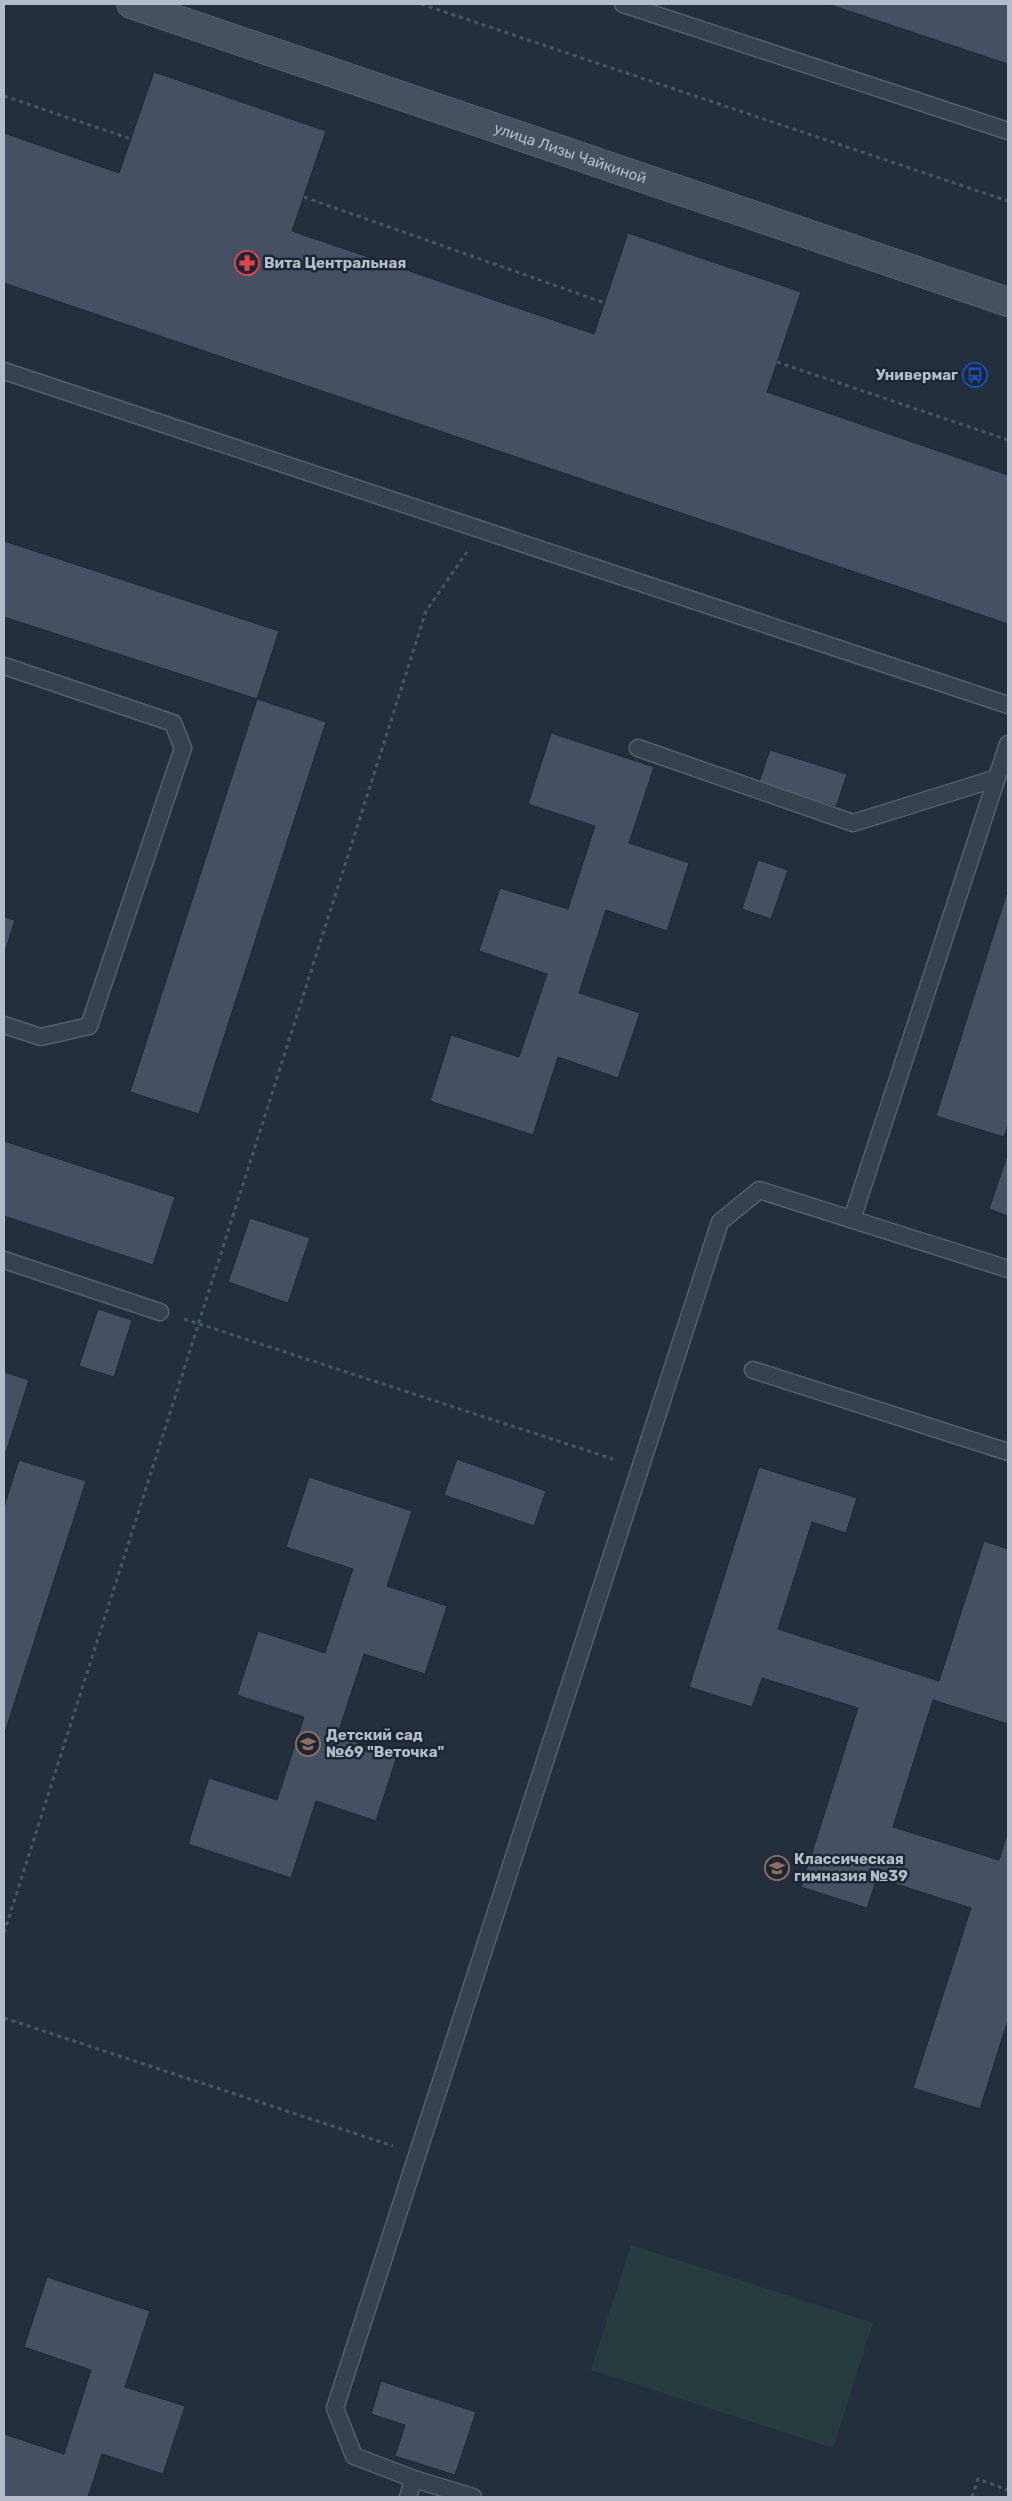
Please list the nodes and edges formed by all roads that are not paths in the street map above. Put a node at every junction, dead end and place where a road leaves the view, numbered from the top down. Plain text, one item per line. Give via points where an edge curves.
1 (132, 4) edge
2 (623, 4) edge
3 (1008, 131) edge
4 (1008, 302) edge
5 (4, 371) edge
6 (4, 666) edge
7 (1008, 705) edge
8 (1008, 744) edge
9 (638, 748) dead end
10 (997, 778) junction
11 (4, 1025) edge
12 (852, 1220) junction
13 (4, 1260) edge
14 (1008, 1270) edge
15 (160, 1312) road end
16 (753, 1370) dead end
17 (1008, 1452) edge
18 (414, 2479) junction
19 (408, 2497) edge
20 (473, 2497) edge

1 - 4 main road, улица Лизы Чайкиной
2 - 3 lane
5 - 7 lane
6 - 11 lane via 173,723 183,748 89,1026 41,1037
8 - 10 lane
9 - 10 lane via 852,823
10 - 12 lane
12 - 14 lane
12 - 18 lane via 759,1190 720,1222 336,2408 354,2456
13 - 15 lane
16 - 17 lane
18 - 19 lane
18 - 20 lane

